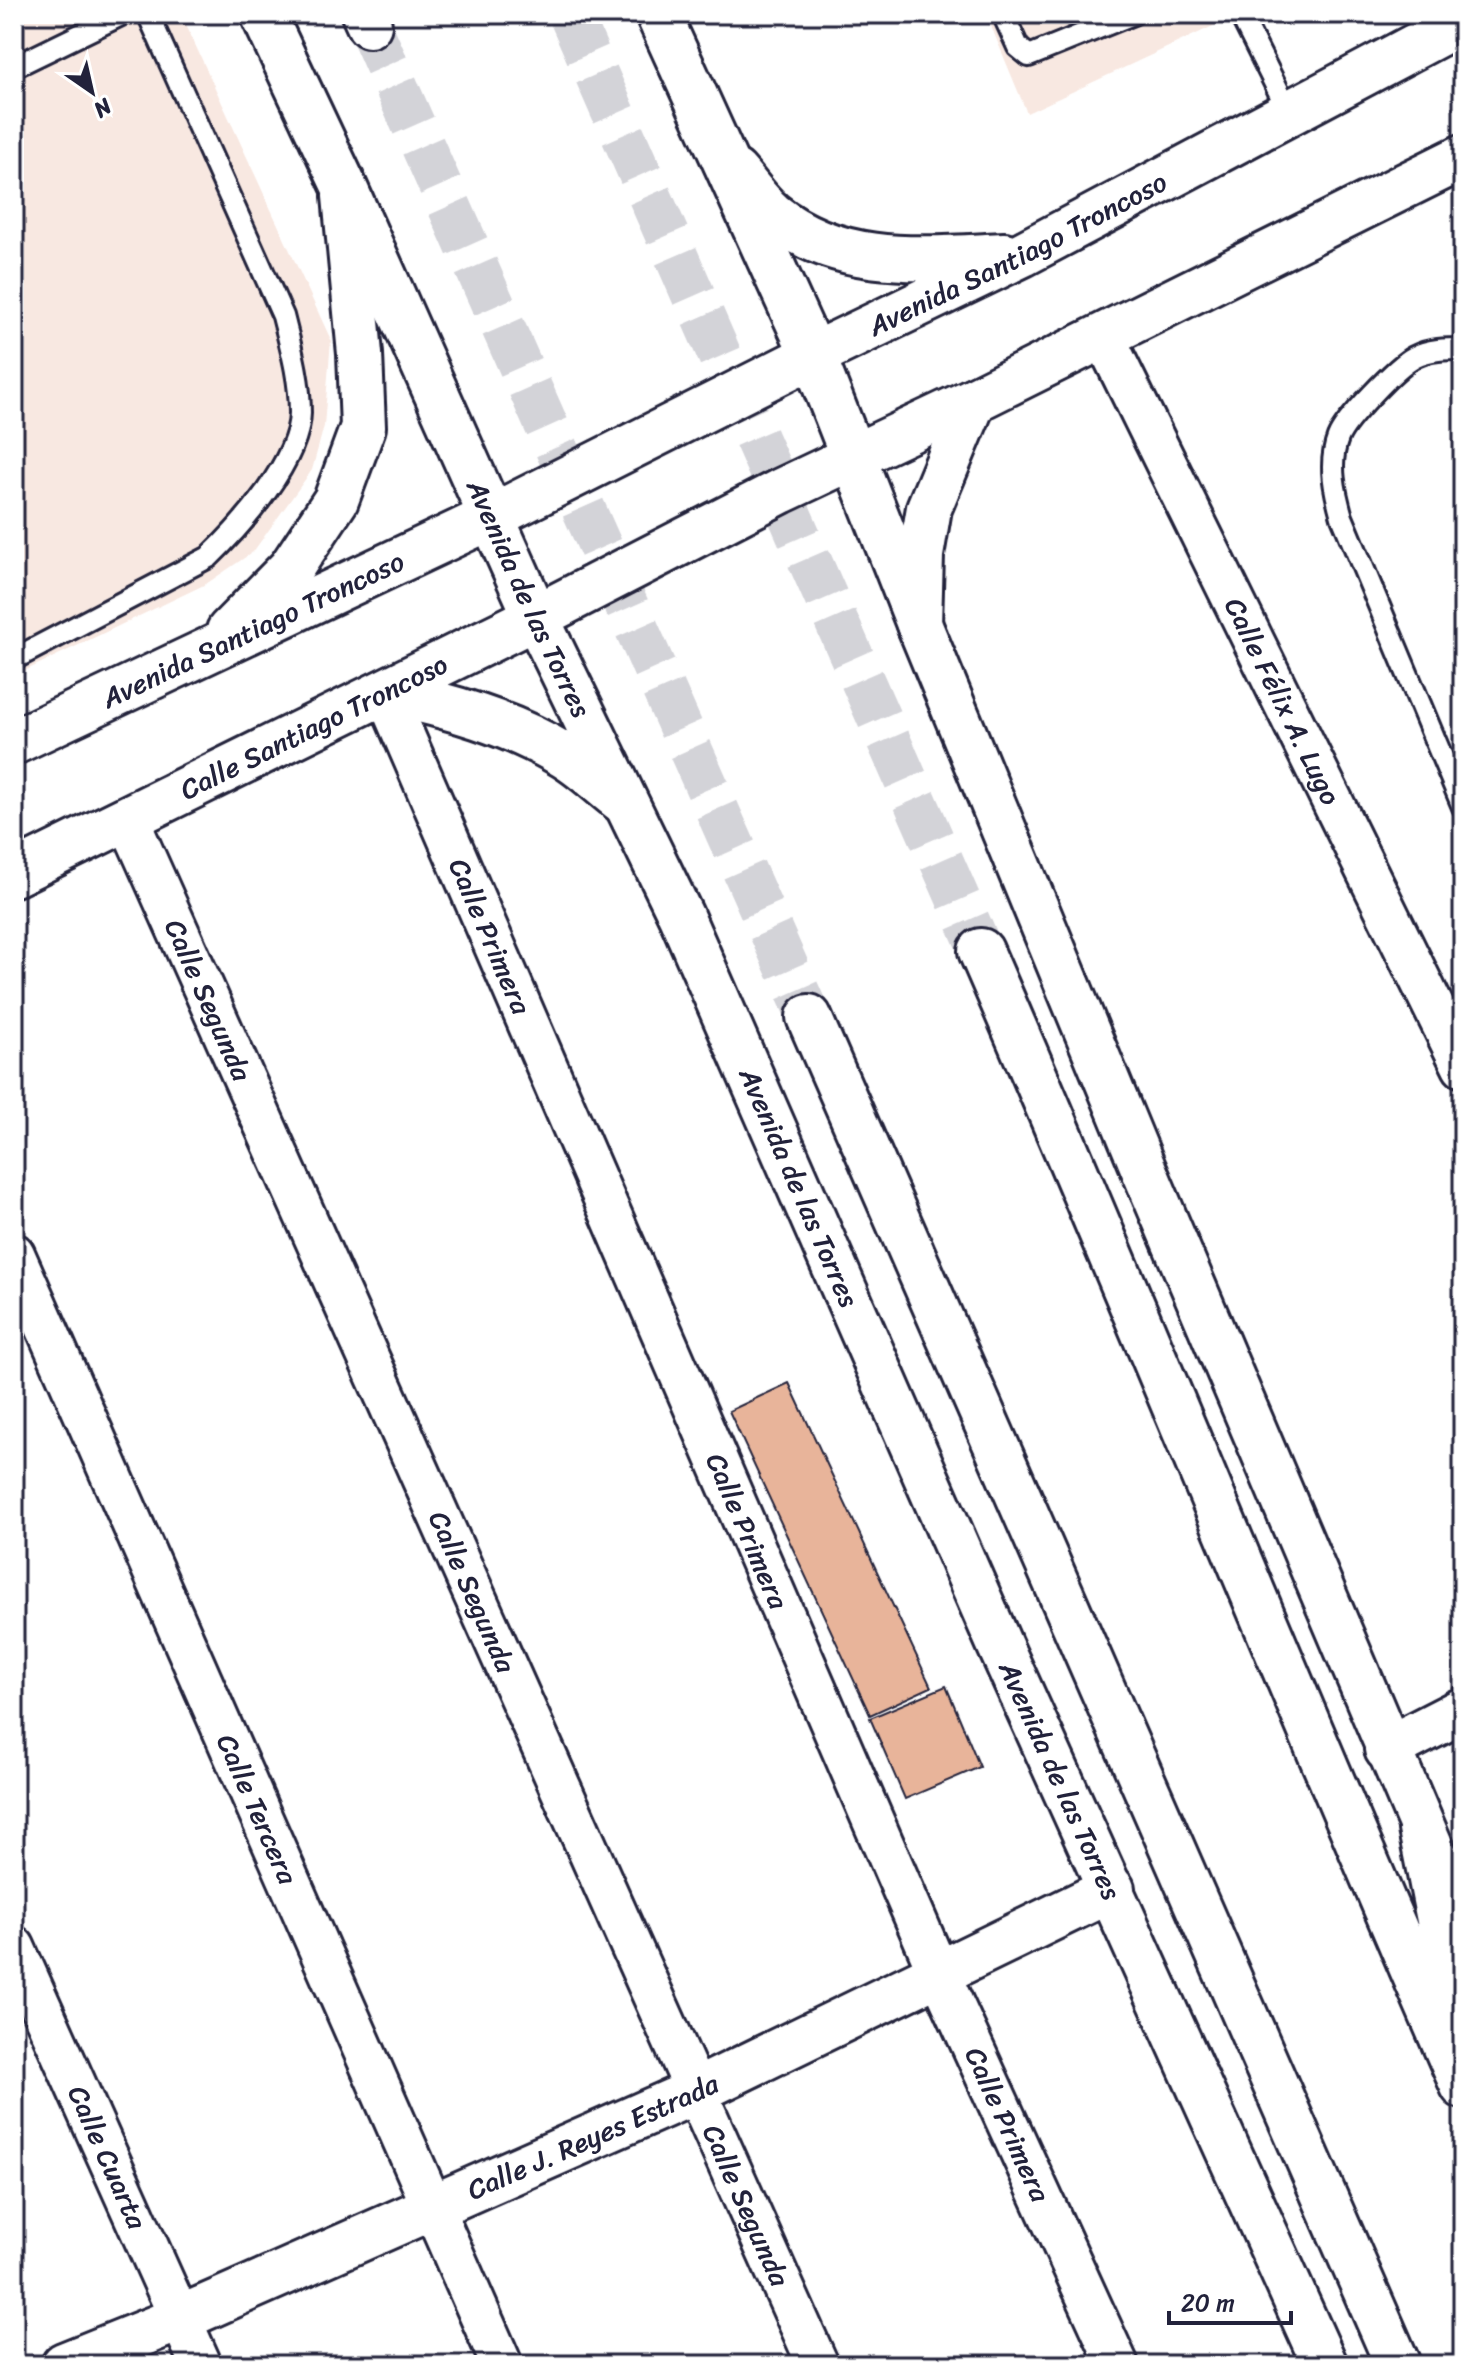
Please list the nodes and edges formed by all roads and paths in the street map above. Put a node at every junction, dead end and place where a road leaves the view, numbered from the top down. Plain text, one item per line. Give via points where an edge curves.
1 (123, 14) edge
2 (148, 14) edge
3 (263, 14) edge
4 (658, 14) edge
5 (1003, 14) edge
6 (1133, 14) edge
7 (1240, 14) edge
8 (1463, 21) edge
9 (14, 67) edge
10 (1290, 114) junction
11 (719, 154) junction
12 (1463, 157) edge
13 (344, 186) junction
14 (1023, 254) junction
15 (1103, 335) junction
16 (1463, 349) edge
17 (813, 355) junction
18 (974, 400) junction
19 (853, 458) junction
20 (491, 517) junction
21 (536, 617) junction
22 (919, 624) junction
23 (206, 654) junction
24 (14, 659) edge
25 (385, 692) junction
26 (14, 742) edge
27 (624, 802) junction
28 (1463, 807) edge
29 (128, 819) junction
30 (14, 874) edge
31 (981, 951) tunnel mouth
32 (809, 1017) tunnel mouth
33 (1463, 1067) edge
34 (14, 1254) edge
35 (1463, 1710) edge
36 (1387, 1749) junction
37 (1421, 1829) junction
38 (1112, 1889) junction
39 (1463, 1923) edge
40 (14, 1947) edge
41 (938, 1971) junction
42 (1463, 2043) edge
43 (1463, 2086) edge
44 (696, 2091) junction
45 (433, 2209) junction
46 (181, 2318) junction
47 (64, 2365) edge
48 (201, 2365) edge
49 (502, 2365) edge
50 (818, 2365) edge
51 (1118, 2365) edge
52 (1325, 2365) edge
53 (1398, 2365) edge

1 - 9 lane
2 - 24 lane via 283,316 297,369 300,417 284,463 235,532 209,557
3 - 13 main road, Avenida de las Torres
4 - 11 main road
5 - 6 lane via 1018,47 1029,56
7 - 10 lane
8 - 10 main road, Avenida Santiago Troncoso
10 - 14 main road, Avenida Santiago Troncoso
11 - 14 main road via 771,213 814,241 857,255 906,260
11 - 17 main road
12 - 15 main road
13 - 20 main road, Avenida de las Torres
13 - 23 main road via 363,427 336,500 291,568
14 - 17 main road, Avenida Santiago Troncoso
15 - 18 main road
15 - 33 street, Calle Félix A. Lugo
16 - 28 lane via 1413,357 1347,419 1337,440 1332,481 1342,517
17 - 19 main road
17 - 20 main road, Avenida Santiago Troncoso
18 - 19 main road
18 - 22 main road via 929,508
19 - 21 main road, Calle Santiago Troncoso
19 - 22 main road
20 - 21 main road, Avenida de las Torres
20 - 23 main road, Avenida Santiago Troncoso
21 - 25 main road, Calle Santiago Troncoso
21 - 27 main road, Avenida de las Torres
22 - 36 main road
23 - 26 main road, Avenida Santiago Troncoso
25 - 27 main road via 437,703 527,736 566,757
25 - 29 main road, Calle Santiago Troncoso
25 - 41 street, Calle Primera
27 - 38 main road, Avenida de las Torres via 681,916
29 - 30 main road, Calle Santiago Troncoso
29 - 44 street, Calle Segunda
31 - 43 main road
32 - 53 main road
34 - 45 street, Calle Tercera
35 - 36 main road
36 - 37 main road
37 - 39 main road
37 - 42 main road
38 - 41 main road, Calle J. Reyes Estrada
38 - 52 main road, Avenida de las Torres
40 - 46 street, Calle Cuarta
41 - 44 main road, Calle J. Reyes Estrada
41 - 51 street, Calle Primera
44 - 45 main road, Calle J. Reyes Estrada
44 - 50 street, Calle Segunda
45 - 46 main road, Calle J. Reyes Estrada
45 - 49 street, Calle Tercera
46 - 47 main road, Calle J. Reyes Estrada
46 - 48 street, Calle Cuarta

